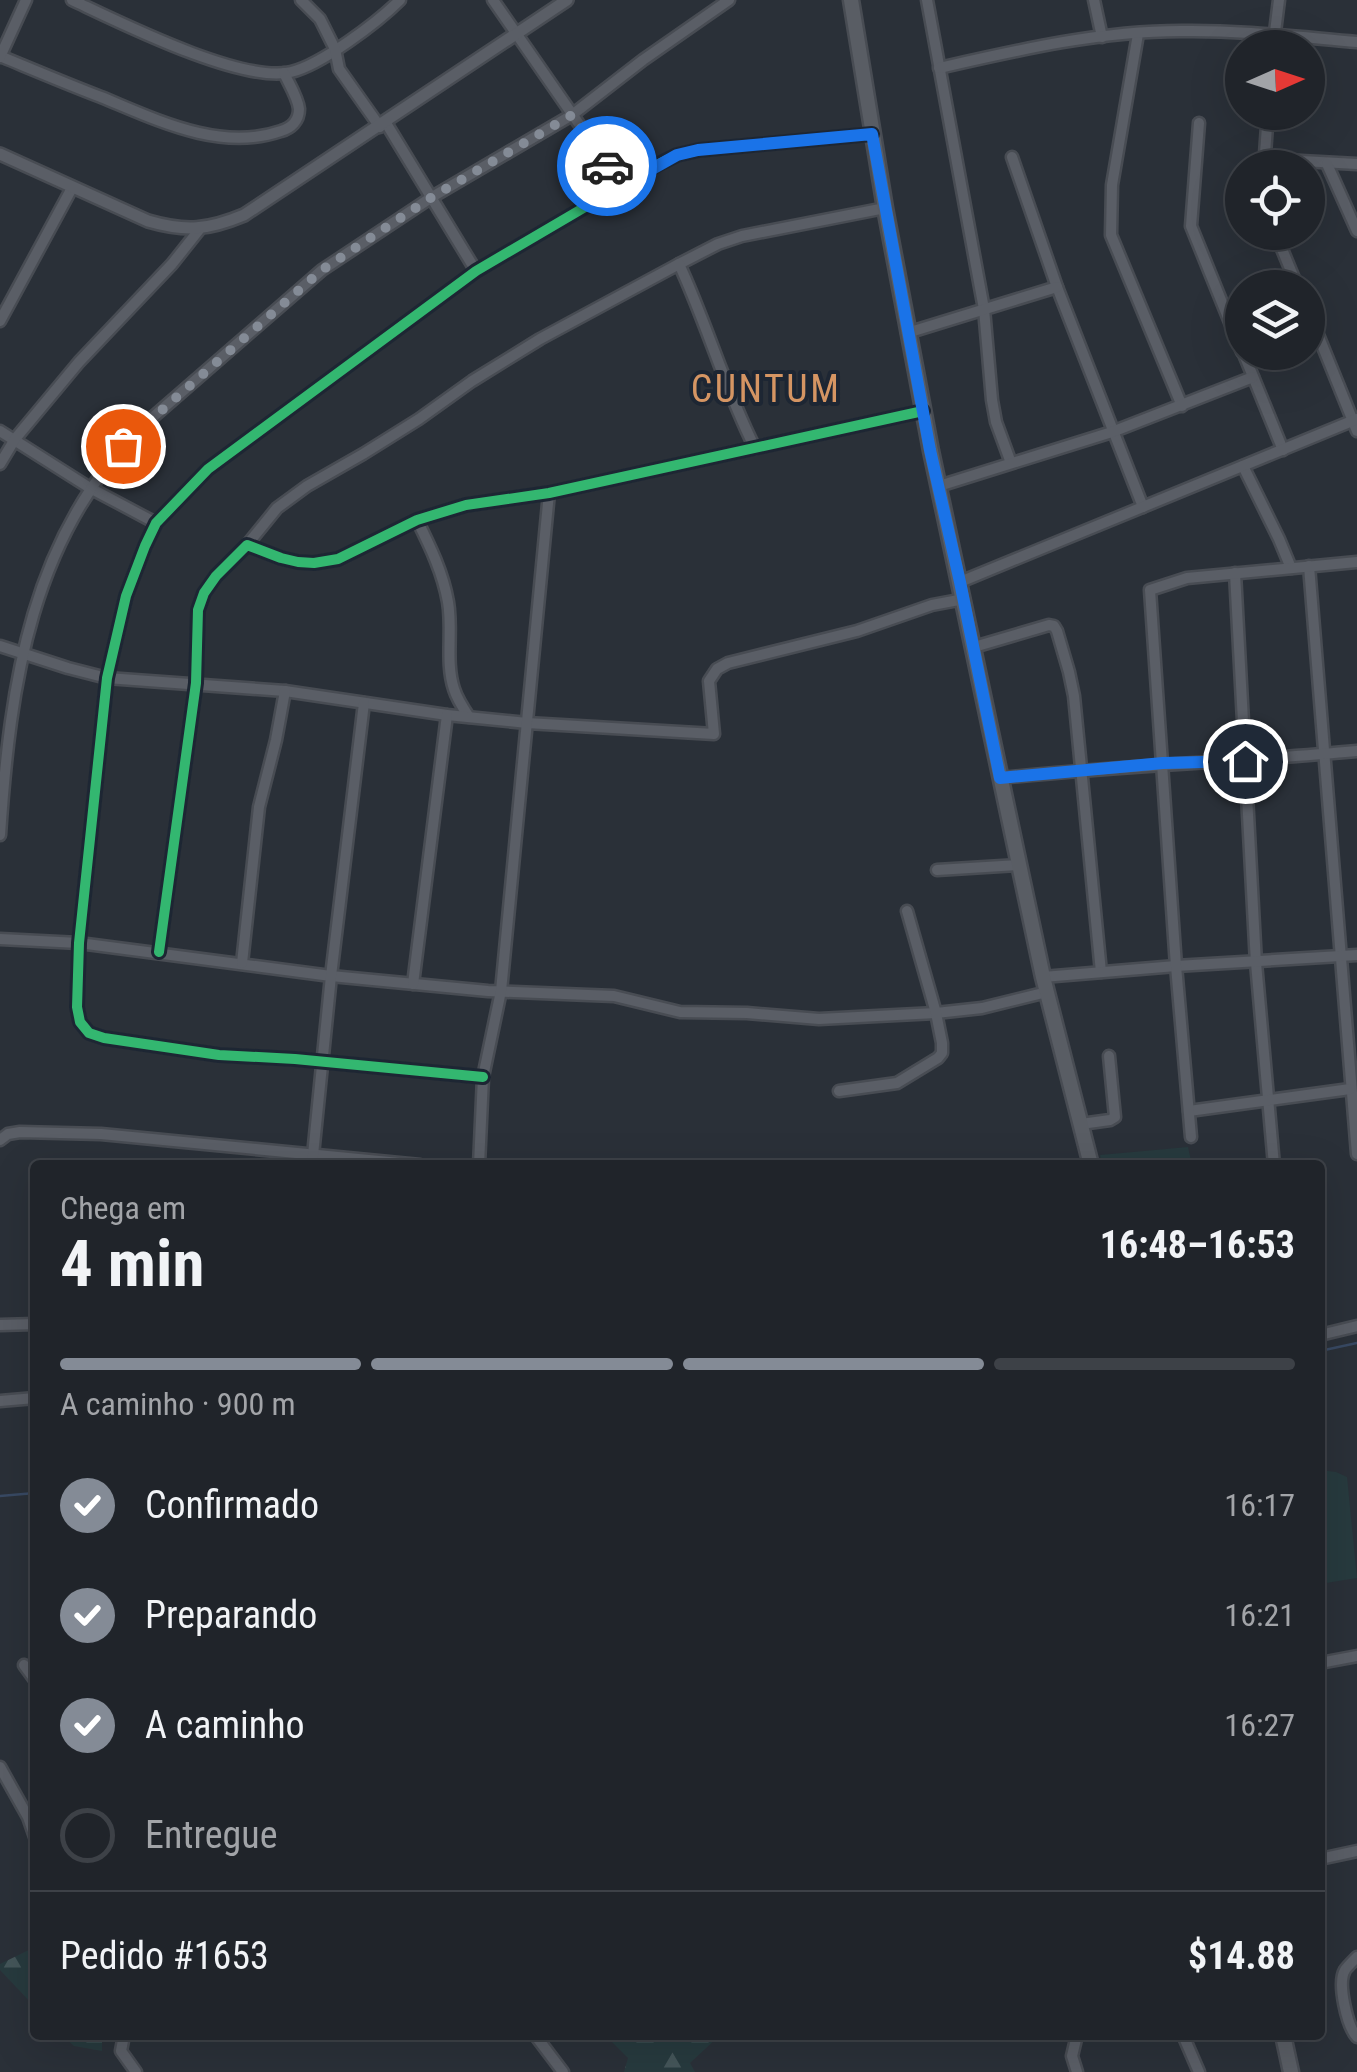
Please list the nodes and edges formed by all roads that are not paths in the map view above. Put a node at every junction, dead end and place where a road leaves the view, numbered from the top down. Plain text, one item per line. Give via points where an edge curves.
1 (26, 0) edge
2 (72, 0) edge
3 (301, 0) edge
4 (400, 0) edge
5 (492, 0) edge
6 (566, 0) edge
7 (729, 0) edge
8 (851, 0) edge
9 (927, 0) edge
10 (1094, 0) edge
11 (1280, 0) edge
12 (1276, 30) edge
13 (1225, 32) edge
14 (516, 34) junction
15 (1138, 34) junction
16 (1102, 37) junction
17 (1325, 42) edge
18 (1357, 42) edge
19 (335, 49) junction
20 (0, 56) edge
21 (939, 68) junction
22 (284, 73) junction
23 (572, 115) junction
24 (1199, 123) dead end
25 (383, 125) junction
26 (872, 134) junction
27 (0, 154) edge
28 (1012, 156) dead end
29 (1327, 164) joint
30 (1357, 164) edge
31 (622, 186) junction
32 (72, 188) junction
33 (432, 197) junction
34 (885, 208) junction
35 (199, 230) junction
36 (1357, 232) edge
37 (678, 264) junction
38 (476, 271) junction
39 (1057, 287) junction
40 (984, 309) junction
41 (1225, 311) edge
42 (0, 320) edge
43 (908, 334) junction
44 (1325, 350) edge
45 (1250, 370) edge
46 (1253, 377) junction
47 (1182, 406) junction
48 (923, 412) junction
49 (1356, 424) edge
50 (0, 431) edge
51 (1112, 432) junction
52 (16, 439) junction
53 (756, 448) junction
54 (1282, 450) junction
55 (1011, 462) junction
56 (0, 464) edge
57 (1243, 466) junction
58 (939, 486) junction
59 (90, 488) junction
60 (549, 493) junction
61 (1143, 507) junction
62 (417, 520) junction
63 (156, 524) junction
64 (248, 546) junction
65 (1357, 562) edge
66 (1309, 566) junction
67 (1291, 568) junction
68 (1235, 573) junction
69 (960, 582) junction
70 (964, 599) junction
71 (0, 646) edge
72 (974, 647) junction
73 (22, 654) junction
74 (108, 678) junction
75 (196, 683) junction
76 (285, 691) junction
77 (364, 703) junction
78 (446, 714) junction
79 (469, 717) junction
80 (527, 723) junction
81 (1357, 752) edge
82 (1324, 754) junction
83 (1245, 761) junction
84 (1163, 763) junction
85 (1082, 770) junction
86 (1000, 778) junction
87 (0, 836) edge
88 (1019, 865) junction
89 (937, 870) dead end
90 (907, 912) dead end
91 (0, 940) edge
92 (79, 943) junction
93 (159, 952) junction
94 (1357, 955) edge
95 (1341, 957) junction
96 (1256, 962) junction
97 (242, 963) junction
98 (1176, 966) junction
99 (1101, 972) junction
100 (331, 976) junction
101 (413, 984) junction
102 (1045, 984) junction
103 (501, 991) junction
104 (936, 1013) junction
105 (1110, 1056) dead end
106 (322, 1062) junction
107 (484, 1077) junction
108 (1350, 1089) junction
109 (839, 1091) dead end
110 (1270, 1099) junction
111 (1189, 1111) junction
112 (1081, 1124) junction
113 (1191, 1137) dead end
114 (0, 1140) edge
115 (1357, 1154) edge
116 (313, 1160) edge
117 (479, 1160) edge
118 (1090, 1160) edge
119 (1274, 1160) edge
120 (30, 1324) edge
121 (0, 1325) edge
122 (1357, 1326) edge
123 (1325, 1334) edge
124 (30, 1398) edge
125 (0, 1400) edge
126 (1357, 1656) edge
127 (1325, 1662) edge
128 (24, 1665) dead end
129 (30, 1673) edge
130 (0, 1767) edge
131 (30, 1823) edge
132 (1357, 1851) edge
133 (1325, 1858) edge
134 (1357, 1956) edge
135 (1357, 2037) edge
136 (123, 2040) edge
137 (539, 2040) edge
138 (1076, 2040) edge
139 (1185, 2040) edge
140 (1284, 2040) edge
141 (136, 2072) edge
142 (564, 2072) edge
143 (1077, 2072) edge
144 (1199, 2072) edge
145 (1290, 2072) edge

1 - 20 street
2 - 22 street via 192,52
3 - 19 street
4 - 19 street
5 - 14 street
6 - 14 street
7 - 23 street
8 - 26 main road
9 - 21 street
10 - 16 street
11 - 12 street
13 - 15 street
14 - 23 street
14 - 25 street
15 - 16 street
15 - 47 street via 1112,184 1111,235
16 - 21 street
17 - 18 street
19 - 22 street
19 - 25 street via 339,69
20 - 22 street via 164,123 226,138 269,135 296,122 297,102
21 - 40 street
23 - 31 street
23 - 33 street
24 - 41 street via 1190,226
25 - 33 street
25 - 35 street via 244,215
26 - 31 street via 698,150
26 - 34 main road
27 - 32 street
28 - 39 street
29 - 30 street
29 - 36 street
31 - 38 street
32 - 35 street via 148,221
32 - 42 street
33 - 38 street
33 - 59 street via 298,290 146,424
34 - 37 street via 742,236
34 - 43 main road
35 - 52 street
37 - 53 street
37 - 64 street via 472,380 308,486 277,508
38 - 63 street via 208,469
39 - 40 street
39 - 51 street
40 - 43 street
40 - 55 street via 992,400
43 - 48 main road
44 - 49 street
45 - 46 street
46 - 47 street
46 - 54 street
47 - 51 street
48 - 53 street
48 - 58 main road
49 - 54 street
50 - 52 street
51 - 55 street
51 - 61 street
52 - 56 street
52 - 59 street
53 - 60 street
54 - 57 street
55 - 58 street
57 - 61 street
57 - 67 street
58 - 69 main road
59 - 63 street
59 - 73 street via 55,551
60 - 62 street via 466,504
60 - 80 street
61 - 69 street
62 - 64 street via 338,559 314,563
62 - 79 street via 445,589 453,688
63 - 74 street via 126,596
64 - 75 street via 204,593
65 - 66 street
66 - 67 street
66 - 82 street
67 - 68 street
68 - 83 street
68 - 84 street via 1150,590
69 - 70 main road
70 - 72 main road
70 - 80 street via 717,669 709,681 714,734
71 - 73 street
72 - 85 street via 1054,626 1072,684
72 - 86 main road
73 - 74 street
73 - 87 street
74 - 75 street
74 - 92 street
75 - 76 street
75 - 93 street
76 - 77 street
76 - 97 street via 259,807
77 - 78 street
77 - 100 street
78 - 79 street
78 - 101 street
79 - 80 street
80 - 103 street
81 - 82 street
82 - 83 street
82 - 95 street
83 - 84 street
83 - 96 street
84 - 85 street
84 - 98 street
85 - 86 street
85 - 99 street
86 - 88 main road
88 - 89 street
88 - 102 main road
90 - 104 street
91 - 92 street
92 - 93 street
92 - 106 street via 76,1006 89,1032 220,1054
93 - 97 street
94 - 95 street
95 - 96 street
95 - 108 street
96 - 98 street
96 - 110 street
97 - 100 street
98 - 99 street
98 - 111 street
99 - 102 street
100 - 101 street
100 - 106 street
101 - 103 street
102 - 104 street via 982,1008
102 - 112 main road
103 - 104 street via 614,996 680,1012 819,1019
103 - 107 street
104 - 109 street via 938,1058 896,1083
105 - 112 street via 1115,1117
106 - 107 street
106 - 116 street
107 - 117 street
108 - 110 street
108 - 115 street
110 - 111 street
110 - 119 street
111 - 113 street
112 - 118 main road
114 - 116 street via 20,1132 101,1134
120 - 121 street
122 - 123 street
124 - 125 street
126 - 127 street
128 - 129 street
130 - 131 street
132 - 133 street
134 - 135 street via 1341,1981
136 - 141 street via 121,2051
137 - 142 street
138 - 143 street
139 - 144 street
140 - 145 main road

